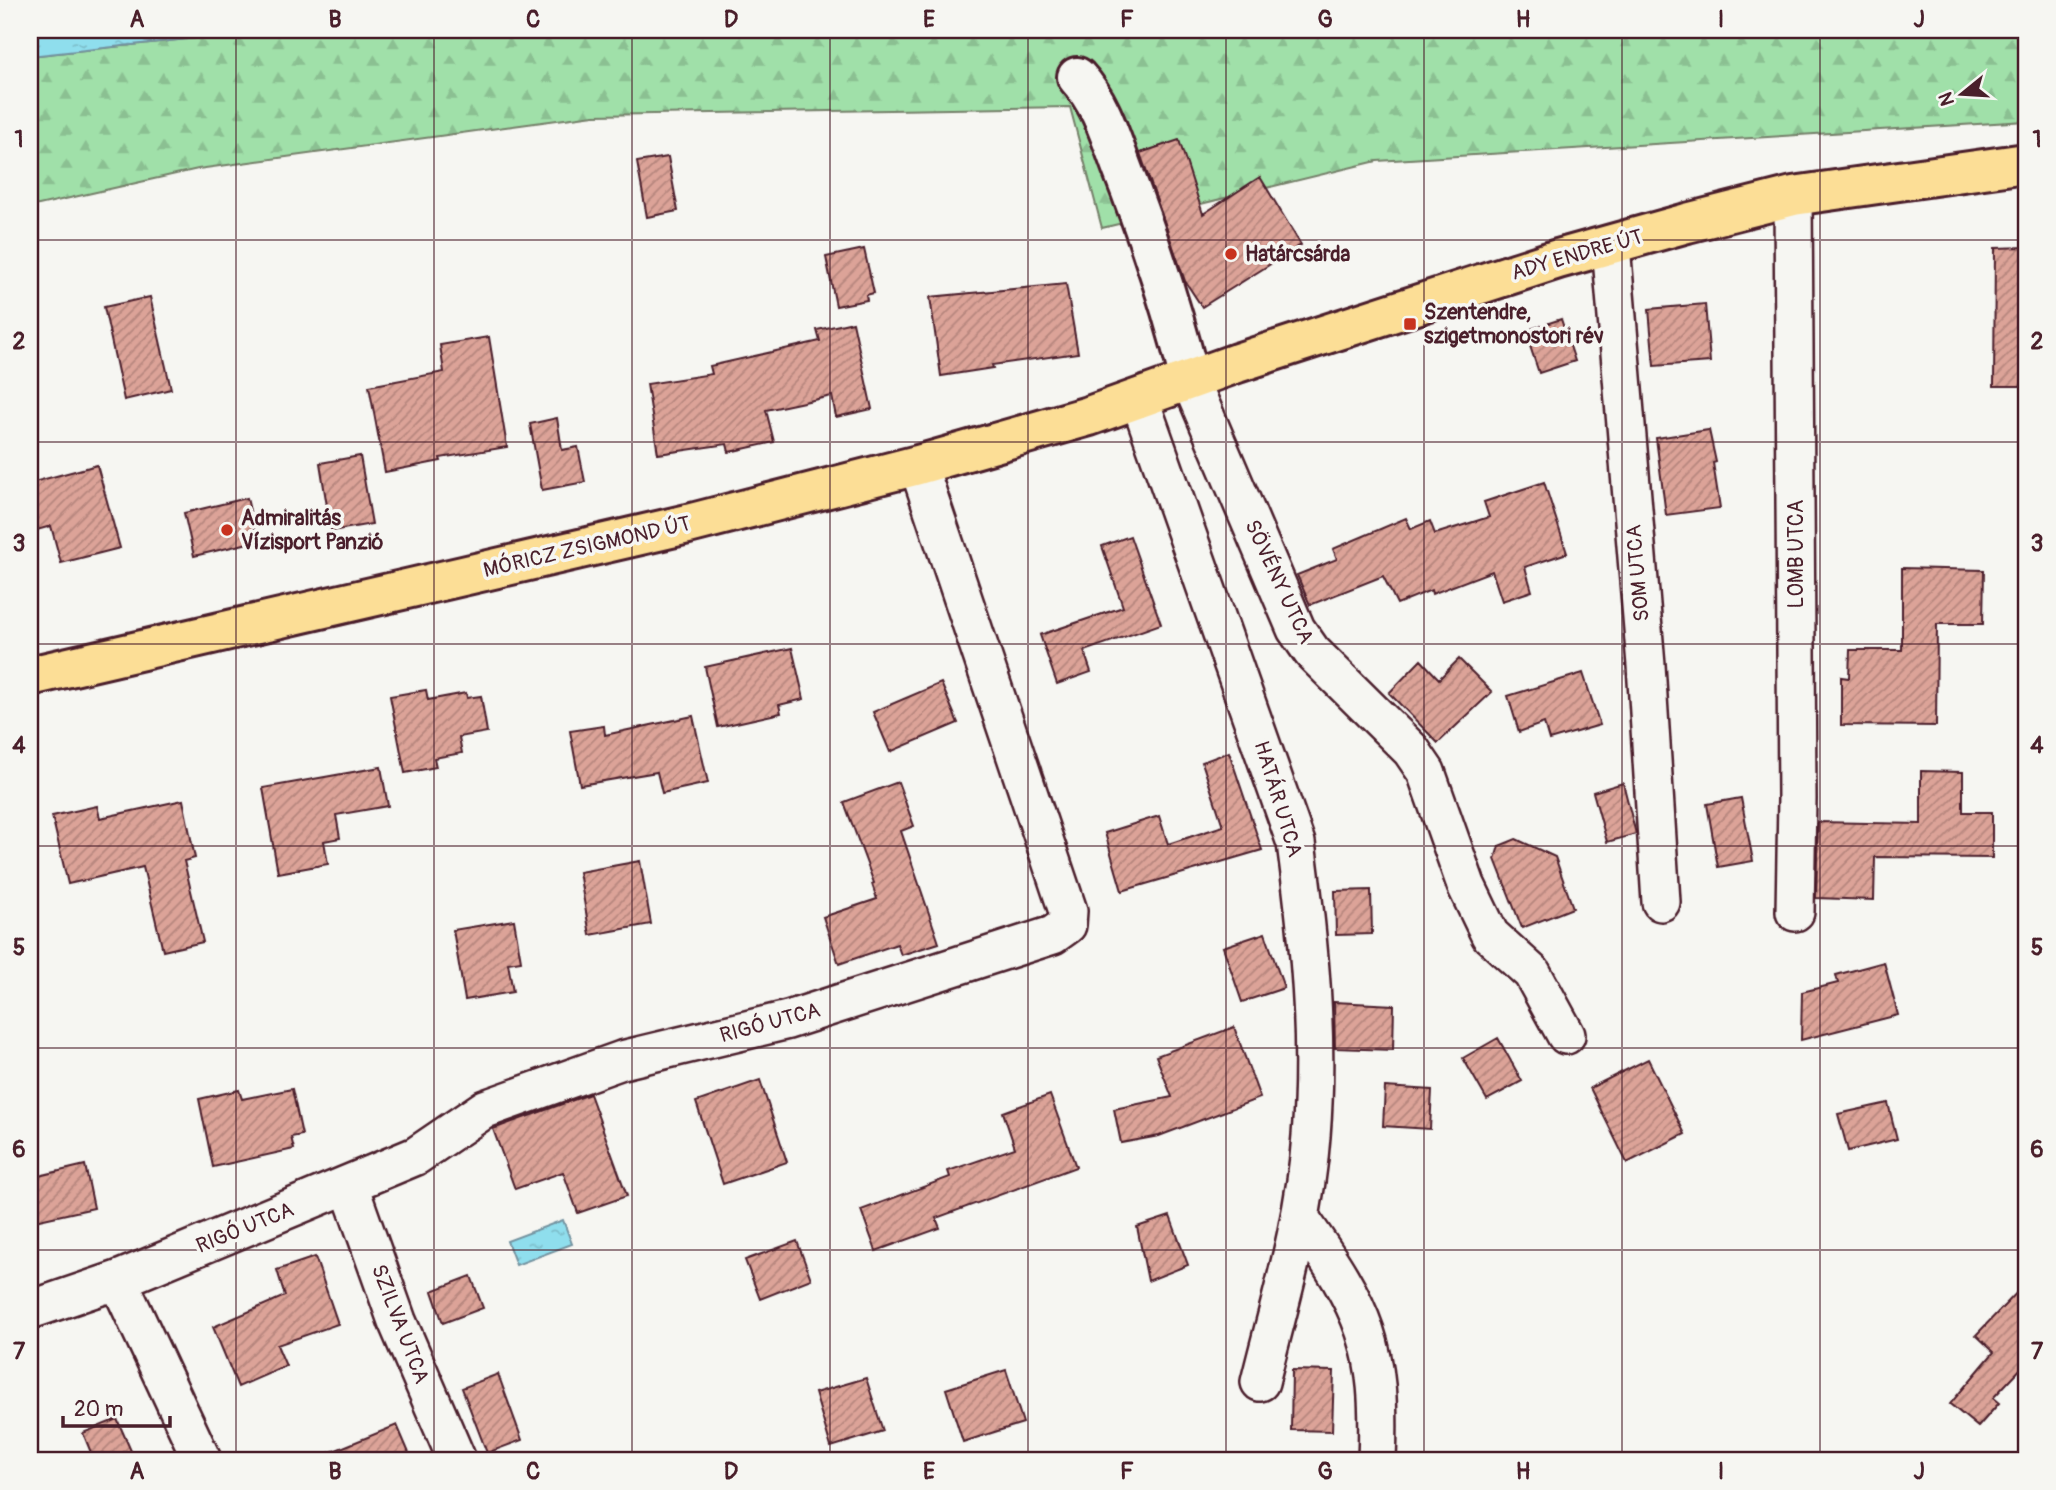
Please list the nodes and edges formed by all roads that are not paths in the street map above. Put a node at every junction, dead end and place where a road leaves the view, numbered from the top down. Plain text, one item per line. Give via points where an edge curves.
1 (1077, 77) dead end
2 (2026, 163) edge
3 (1793, 196) junction
4 (1611, 245) junction
5 (1190, 380) junction
6 (1139, 398) junction
7 (918, 465) junction
8 (30, 676) edge
9 (1661, 902) dead end
10 (1795, 912) dead end
11 (1566, 1035) dead end
12 (349, 1186) junction
13 (1300, 1218) junction
14 (118, 1280) junction
15 (30, 1310) edge
16 (1260, 1382) dead end
17 (202, 1460) edge
18 (457, 1460) edge
19 (1377, 1460) edge

1 - 5 street, SÖVÉNY UTCA via 1096,100 1140,215 1167,291
2 - 3 main road, ADY ENDRE ÚT
3 - 4 main road, ADY ENDRE ÚT
3 - 10 street, LOMB UTCA
4 - 5 main road, ADY ENDRE ÚT
4 - 9 street, SOM UTCA
5 - 6 main road, ADY ENDRE ÚT
5 - 11 street, SÖVÉNY UTCA via 1296,629 1312,652 1411,750 1426,772 1466,885 1490,935 1532,973
6 - 7 main road, MÓRICZ ZSIGMOND ÚT
6 - 13 street, HATÁR UTCA via 1296,843 1311,968 1314,1052 1311,1136
7 - 8 main road, MÓRICZ ZSIGMOND ÚT via 688,524
7 - 12 street, RIGÓ UTCA via 1068,911 1067,925 1053,935 788,1020 622,1060 485,1108 416,1157
12 - 14 street, RIGÓ UTCA
12 - 18 street, SZILVA UTCA via 397,1321
13 - 16 street, HATÁR UTCA
13 - 19 street via 1340,1275 1373,1353 1378,1383
14 - 15 street, RIGÓ UTCA
14 - 17 street

